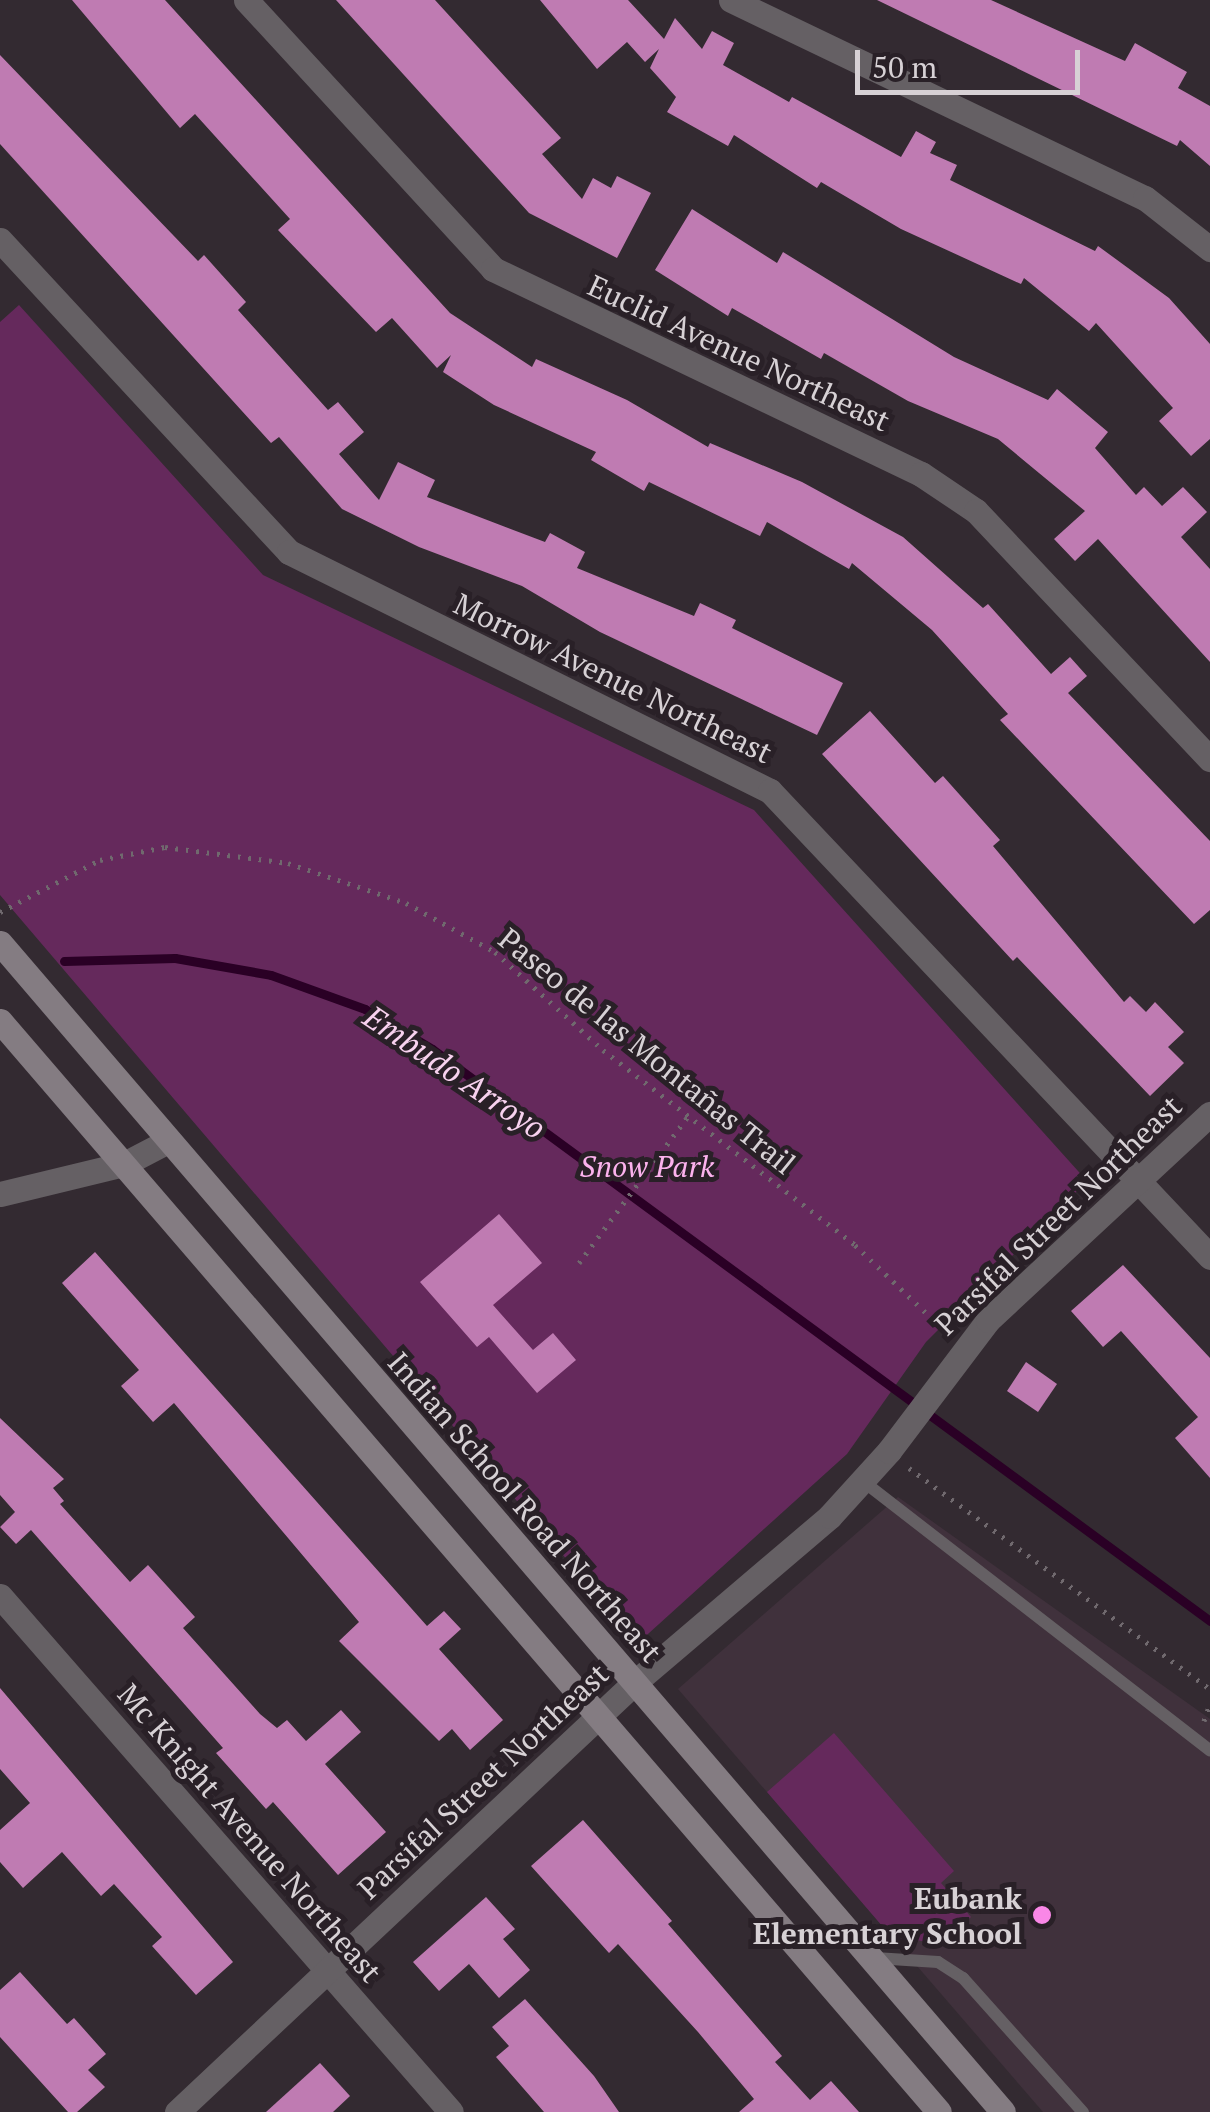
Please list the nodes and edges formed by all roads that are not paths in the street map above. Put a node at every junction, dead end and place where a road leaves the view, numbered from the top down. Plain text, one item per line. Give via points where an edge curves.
1 (246, 0) edge
2 (731, 0) edge
3 (0, 240) edge
4 (1210, 249) edge
5 (1210, 759) edge
6 (0, 943) edge
7 (0, 1021) edge
8 (1210, 1114) edge
9 (166, 1142) junction
10 (124, 1164) junction
11 (1138, 1182) junction
12 (0, 1194) edge
13 (1210, 1258) edge
14 (864, 1482) junction
15 (0, 1596) edge
16 (634, 1683) junction
17 (598, 1717) junction
18 (1210, 1750) edge
19 (871, 1958) junction
20 (327, 1972) junction
21 (177, 2112) edge
22 (452, 2112) edge
23 (939, 2112) edge
24 (1004, 2112) edge
25 (1083, 2112) edge

1 - 5 street, Euclid Avenue Northeast via 493,269 921,474 976,511
2 - 4 street via 1144,198
3 - 11 street, Morrow Avenue Northeast via 289,552 770,791
6 - 9 street, Indian School Road Northeast
7 - 10 street
8 - 11 street, Parsifal Street Northeast
9 - 10 street
9 - 16 street, Indian School Road Northeast
10 - 12 street
10 - 17 street
11 - 13 street, Morrow Avenue Northeast
11 - 14 street, Parsifal Street Northeast via 988,1320
14 - 16 street, Parsifal Street Northeast
14 - 18 lane
15 - 20 street, Mc Knight Avenue Northeast
16 - 17 street, Parsifal Street Northeast
16 - 19 street, Indian School Road Northeast
17 - 20 street, Parsifal Street Northeast
17 - 23 street
19 - 24 street, Indian School Road Northeast
19 - 25 lane via 938,1962 963,1978
20 - 21 street, Parsifal Street Northeast
20 - 22 street, Mc Knight Avenue Northeast

